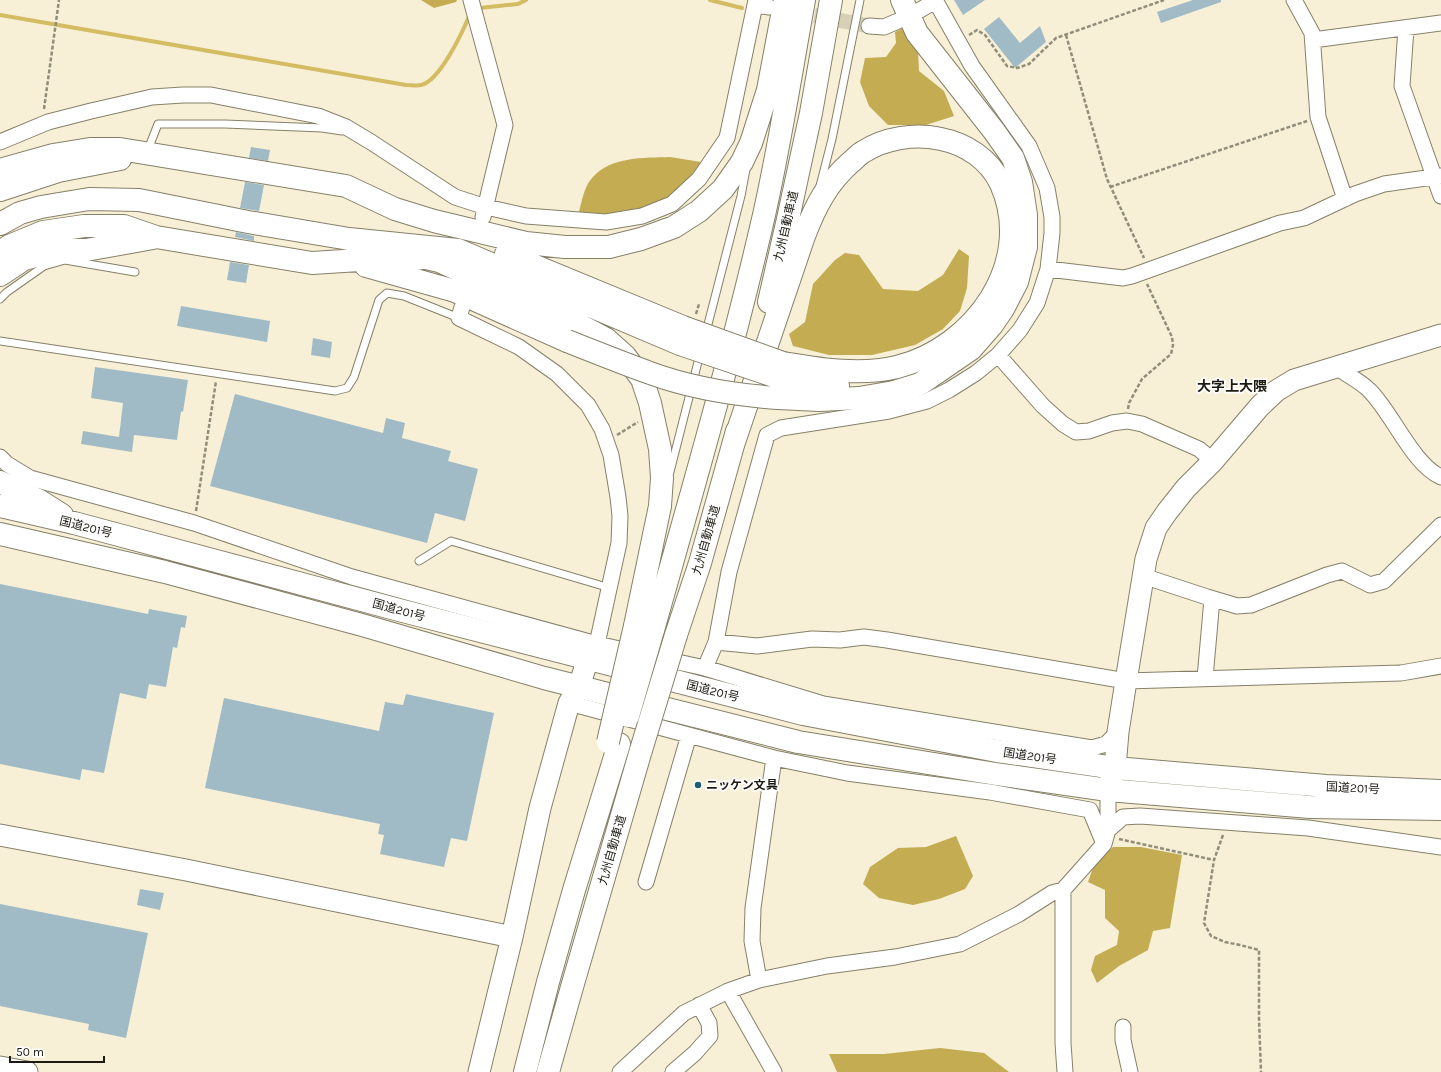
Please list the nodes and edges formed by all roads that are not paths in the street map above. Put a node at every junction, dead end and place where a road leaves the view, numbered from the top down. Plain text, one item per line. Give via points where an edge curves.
1 (471, 0) edge
2 (804, 0) edge
3 (830, 0) edge
4 (860, 0) edge
5 (935, 0) edge
6 (1294, 0) edge
7 (766, 3) edge
8 (911, 5) edge
9 (898, 21) dead end
10 (1441, 23) edge
11 (869, 26) tunnel mouth
12 (1406, 28) junction
13 (1313, 40) junction
14 (357, 134) junction
15 (0, 142) edge
16 (751, 143) junction
17 (146, 154) junction
18 (104, 162) junction
19 (0, 170) edge
20 (1438, 176) edge
21 (0, 190) edge
22 (1441, 196) edge
23 (1345, 199) junction
24 (0, 206) edge
25 (815, 208) junction
26 (485, 212) junction
27 (434, 221) junction
28 (0, 224) edge
29 (156, 237) junction
30 (349, 239) junction
31 (0, 253) edge
32 (351, 261) junction
33 (439, 261) junction
34 (1048, 269) junction
35 (135, 272) dead end
36 (0, 275) edge
37 (0, 299) edge
38 (460, 312) joint
39 (1441, 335) edge
40 (682, 336) junction
41 (0, 341) edge
42 (998, 355) junction
43 (1336, 367) junction
44 (780, 380) junction
45 (733, 445) junction
46 (0, 457) edge
47 (1213, 461) junction
48 (1441, 477) edge
49 (0, 482) edge
50 (0, 506) edge
51 (660, 506) junction
52 (74, 523) junction
53 (1441, 525) edge
54 (0, 534) edge
55 (0, 545) edge
56 (95, 556) junction
57 (419, 561) dead end
58 (1143, 576) junction
59 (610, 588) junction
60 (1212, 599) junction
61 (644, 628) junction
62 (716, 642) junction
63 (593, 652) junction
64 (1441, 666) edge
65 (705, 668) junction
66 (1205, 678) junction
67 (1126, 681) junction
68 (574, 694) junction
69 (1118, 732) junction
70 (689, 735) junction
71 (774, 758) junction
72 (1115, 768) junction
73 (1441, 778) edge
74 (1326, 786) junction
75 (1108, 790) junction
76 (1441, 791) edge
77 (1310, 807) junction
78 (1441, 809) edge
79 (1441, 820) edge
80 (0, 836) edge
81 (1106, 837) junction
82 (1441, 847) edge
83 (646, 882) dead end
84 (1063, 890) junction
85 (512, 937) junction
86 (759, 980) junction
87 (728, 992) junction
88 (699, 1006) junction
89 (1123, 1027) dead end
90 (0, 1067) edge
91 (27, 1072) edge
92 (479, 1072) edge
93 (525, 1072) edge
94 (548, 1072) edge
95 (620, 1072) edge
96 (673, 1072) edge
97 (774, 1072) edge
98 (1065, 1072) edge
99 (1130, 1072) edge

1 - 26 street via 505,125
2 - 61 highway, 九州自動車道 via 787,106 764,214 717,404
3 - 45 highway, 九州自動車道 via 811,113 788,219
4 - 25 lane via 832,140
5 - 8 street
5 - 34 street via 976,72 1029,146 1047,188 1052,217
6 - 13 street via 1312,33
7 - 16 highway via 768,90
7 - 26 street via 727,138 699,179 672,204 642,216 606,222
8 - 44 highway via 917,33 1013,158 1021,182 1026,215 1026,247 1017,282 1003,309 971,349 936,372 876,385 819,386
9 - 11 street via 884,26
10 - 12 street
12 - 13 street
12 - 20 street via 1402,86
13 - 23 street via 1318,117
14 - 15 street via 318,116 212,95 183,95 152,98 90,111
14 - 17 lane via 315,128 158,124
14 - 26 street via 455,197
16 - 27 highway via 742,162 723,189 699,210 674,227 610,247 565,247 526,242
16 - 51 lane via 741,196
17 - 18 highway
17 - 19 highway via 120,149 90,148
17 - 27 highway via 346,186 395,209
18 - 21 highway via 58,171
18 - 24 highway via 9,200
20 - 22 street
20 - 23 street via 1384,184
23 - 34 street via 1304,218 1280,223 1123,278
25 - 44 highway via 830,184 863,152 888,141 906,138 943,139 957,144 981,160 1000,184 1010,220 1008,259 1000,281 977,318 962,333 920,359 897,367 871,371 819,369
25 - 45 highway
27 - 40 highway via 478,244 534,265
28 - 30 highway via 20,213 41,207 89,199 139,200
29 - 31 highway via 124,226 84,226 43,232 9,246
29 - 32 highway via 312,264
29 - 36 highway via 86,250 59,250 24,259
30 - 33 highway
30 - 40 highway via 458,250
32 - 33 highway via 391,258
32 - 44 highway, bridge via 455,291 567,341 651,374 747,396
33 - 51 highway via 564,317 606,339 625,356 642,380 650,403 660,449
34 - 42 street via 1037,303 1020,330
35 - 37 lane via 65,260 44,266
38 - 41 lane via 386,293 379,300 354,377 347,388 335,391
38 - 59 street via 519,347 557,374 588,405 602,429 611,455 620,516 619,543
39 - 43 street
40 - 44 highway, bridge
42 - 47 street via 1044,406 1076,432 1127,421 1142,424 1199,449
42 - 62 street via 976,373 927,401 889,412 781,428 767,435 729,572
43 - 47 street via 1294,380 1276,391 1245,421
43 - 48 street via 1369,390 1422,462
45 - 94 highway, 九州自動車道, bridge
46 - 63 street via 30,478 194,523 352,577
47 - 58 street via 1186,488 1156,528
49 - 52 highway via 40,500
50 - 52 highway, 国道201号
51 - 61 highway
52 - 63 highway, 国道201号 via 399,610
53 - 60 street via 1384,581 1370,585 1342,571 1251,605 1237,606
54 - 56 highway, 国道201号
55 - 56 highway
56 - 68 highway, 国道201号 via 362,624 544,678
57 - 59 lane via 451,541
58 - 60 street
58 - 67 street
59 - 63 street
60 - 66 street
61 - 93 highway, 九州自動車道, bridge
62 - 65 street
62 - 67 street via 757,646 812,639 840,640 864,637
63 - 65 street
63 - 68 street
63 - 72 highway, 国道201号 via 803,714 997,751
64 - 66 street via 1401,673
65 - 69 street via 823,704 1092,748 1106,744
66 - 67 street
67 - 69 street
68 - 70 street
68 - 75 highway, 国道201号 via 798,742
68 - 85 street via 540,808
69 - 72 street
70 - 71 street
70 - 83 street
71 - 81 street via 847,773 990,792 1090,810
71 - 86 street via 753,908 752,942
72 - 74 highway, 国道201号
72 - 75 street
73 - 74 highway via 1377,780
74 - 76 highway, 国道201号
75 - 77 highway, 国道201号
75 - 81 street
77 - 78 highway, 国道201号
77 - 79 highway via 1347,816
80 - 85 street via 186,870
81 - 82 street via 1123,817 1129,816 1308,828
81 - 84 street
84 - 86 street via 1052,893 1020,914 960,944
84 - 98 street
85 - 92 street
86 - 87 street
87 - 88 street
87 - 97 street
88 - 95 street via 684,1013
88 - 96 street via 709,1023 710,1036
89 - 99 street
90 - 91 street

